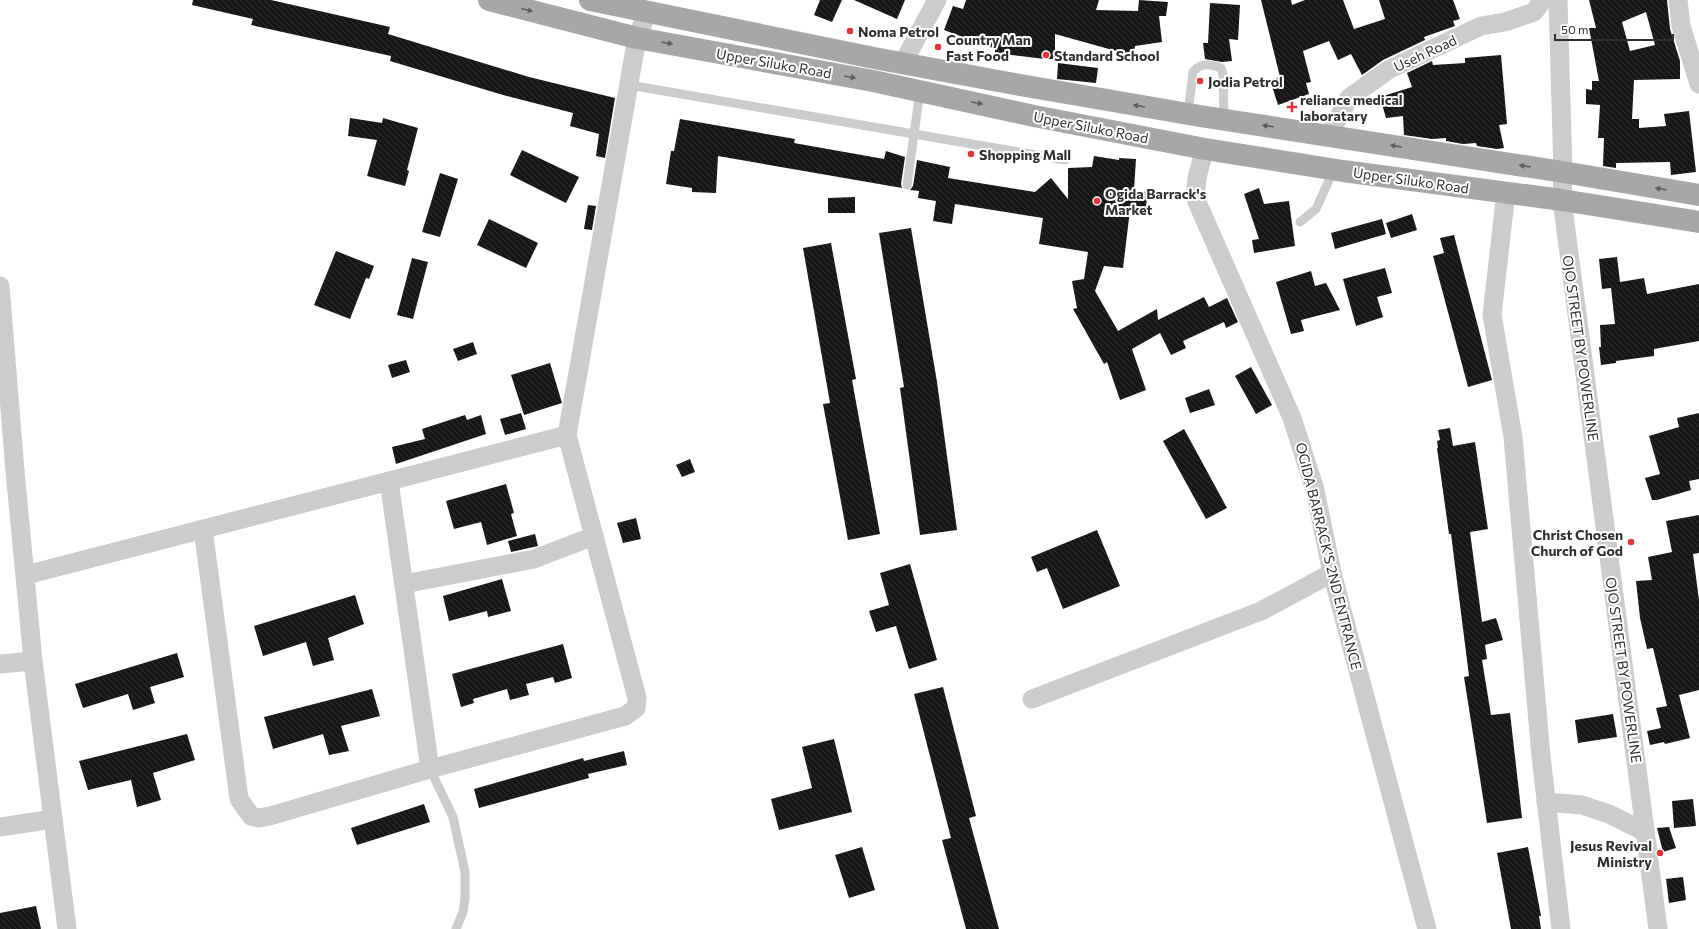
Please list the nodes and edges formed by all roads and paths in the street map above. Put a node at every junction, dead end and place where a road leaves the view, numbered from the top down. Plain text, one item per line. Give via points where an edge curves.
1 (489, 0) edge
2 (590, 0) edge
3 (938, 0) edge
4 (1543, 0) edge
5 (1558, 0) edge
6 (1678, 0) edge
7 (647, 13) junction
8 (637, 38) junction
9 (903, 63) junction
10 (1699, 84) edge
11 (629, 85) junction
12 (920, 91) junction
13 (1188, 114) junction
14 (1224, 120) junction
15 (914, 133) junction
16 (1329, 135) junction
17 (1205, 149) junction
18 (1065, 160) dead end
19 (1334, 169) junction
20 (1563, 172) junction
21 (907, 185) dead end
22 (1506, 192) junction
23 (1699, 195) edge
24 (1562, 200) junction
25 (1300, 222) dead end
26 (1699, 222) edge
27 (0, 286) edge
28 (1, 312) edge
29 (567, 435) junction
30 (7, 472) edge
31 (389, 481) junction
32 (203, 529) junction
33 (594, 536) junction
34 (1332, 573) junction
35 (26, 575) junction
36 (404, 584) junction
37 (33, 660) junction
38 (0, 664) edge
39 (1032, 699) dead end
40 (430, 769) junction
41 (1546, 802) junction
42 (53, 819) junction
43 (0, 826) edge
44 (1645, 832) junction
45 (66, 929) edge
46 (456, 929) edge
47 (1427, 929) edge
48 (1561, 929) edge
49 (1658, 929) edge

1 -> 8 main road, Upper Siluko Road
2 - 7 main road, Upper Siluko Road
3 - 9 street
4 - 16 street, Useh Road via 1534,12 1505,22 1482,26 1388,70 1349,98
5 - 20 street, OJO STREET BY POWERLINE
6 - 10 street via 1681,26
7 - 8 street
7 - 9 main road, Upper Siluko Road
8 - 11 street
8 -> 12 main road, Upper Siluko Road
13 -> 9 main road, Upper Siluko Road
11 - 15 lane
11 - 29 street
12 - 15 lane
12 -> 17 main road, Upper Siluko Road via 1042,118
13 - 14 main road, Upper Siluko Road
13 - 14 lane via 1193,72 1203,64 1215,66 1221,68 1223,74
16 -> 14 main road, Upper Siluko Road
15 - 18 lane
15 - 21 lane
20 -> 16 main road, Upper Siluko Road
17 - 19 main road, Upper Siluko Road
17 - 34 street, OGIDA BARRACK'S 2ND ENTRANCE via 1196,181 1197,202 1292,418 1315,490
19 - 22 main road, Upper Siluko Road
19 - 25 lane via 1316,209
23 -> 20 main road, Upper Siluko Road
20 - 24 street, OJO STREET BY POWERLINE
22 - 24 main road, Upper Siluko Road
22 - 41 street via 1492,315 1513,437
24 - 26 main road, Upper Siluko Road
24 - 44 street, OJO STREET BY POWERLINE
27 - 28 street
28 - 30 street
29 - 31 street
29 - 33 street
30 - 35 street
31 - 32 street
31 - 36 street
32 - 35 street
32 - 40 street via 239,799 251,816 270,816
33 - 36 street via 534,559
33 - 40 street via 637,698 636,708 625,716
34 - 39 street via 1261,611
34 - 47 street, OGIDA BARRACK'S 2ND ENTRANCE
35 - 37 street
36 - 40 street
37 - 38 street
37 - 42 street
40 - 46 lane via 453,816 465,872 465,900
41 - 44 street via 1582,805 1609,814
41 - 48 street
42 - 43 street
42 - 45 street
44 - 49 street, OJO STREET BY POWERLINE

